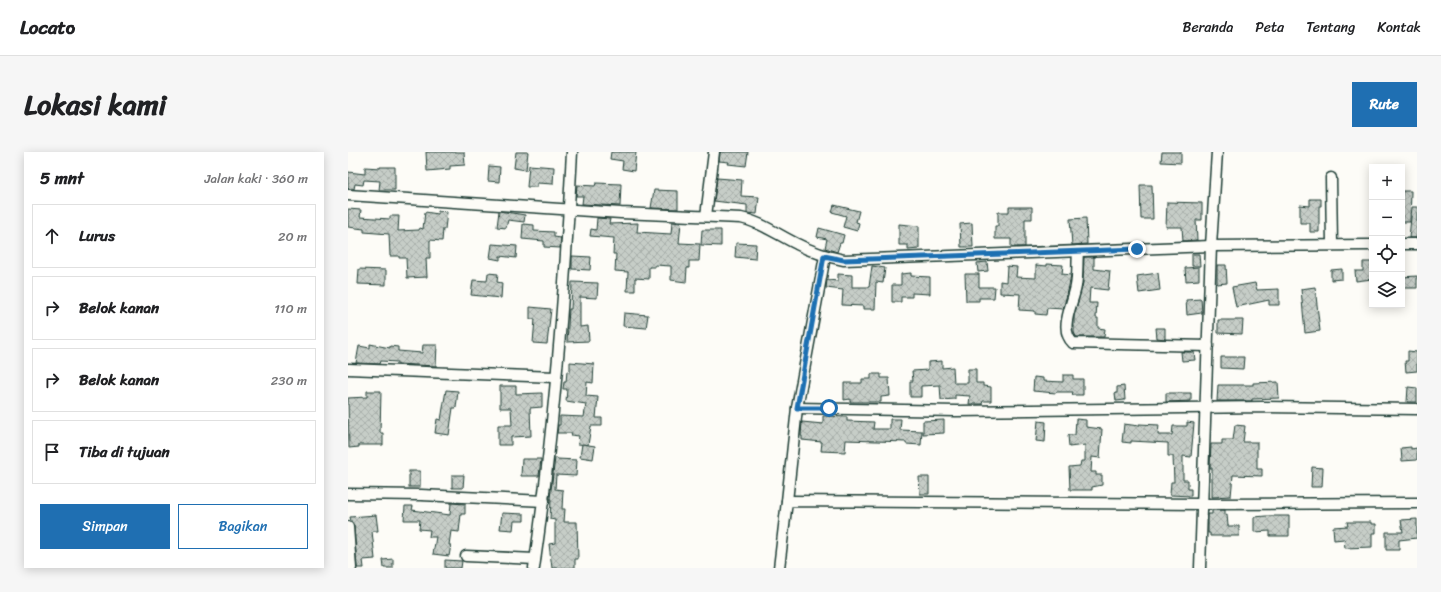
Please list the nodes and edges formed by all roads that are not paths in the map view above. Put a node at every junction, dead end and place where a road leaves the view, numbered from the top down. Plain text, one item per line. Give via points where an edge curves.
1 (572, 152) edge
2 (714, 152) edge
3 (1217, 152) edge
4 (1331, 178) dead end
5 (348, 195) edge
6 (569, 210) junction
7 (706, 216) junction
8 (1405, 244) edge
9 (1417, 244) edge
10 (1332, 245) junction
11 (1369, 245) edge
12 (1211, 246) junction
13 (1078, 251) junction
14 (824, 256) junction
15 (1208, 346) junction
16 (348, 369) edge
17 (555, 377) junction
18 (797, 408) junction
19 (1417, 408) edge
20 (1206, 409) junction
21 (348, 494) edge
22 (544, 501) junction
23 (787, 501) junction
24 (1417, 503) edge
25 (1203, 504) junction
26 (348, 527) edge
27 (466, 556) dead end
28 (535, 564) edge
29 (351, 568) edge
30 (779, 568) edge
31 (1200, 568) edge

1 - 6 street
2 - 7 street
3 - 12 street
4 - 10 street
5 - 6 street
6 - 7 street
6 - 17 street
7 - 14 street via 751,220
8 - 9 street
10 - 11 street
10 - 12 street
12 - 13 street
12 - 15 street
13 - 14 street via 844,260
13 - 15 street via 1076,287 1066,327 1073,344
14 - 18 street
15 - 20 street
16 - 17 street
17 - 22 street
18 - 20 street via 956,411
18 - 23 street
19 - 20 street
20 - 25 street
21 - 22 street
22 - 28 street
23 - 25 street
23 - 30 street
24 - 25 street
25 - 31 street
26 - 29 street
27 - 28 street

